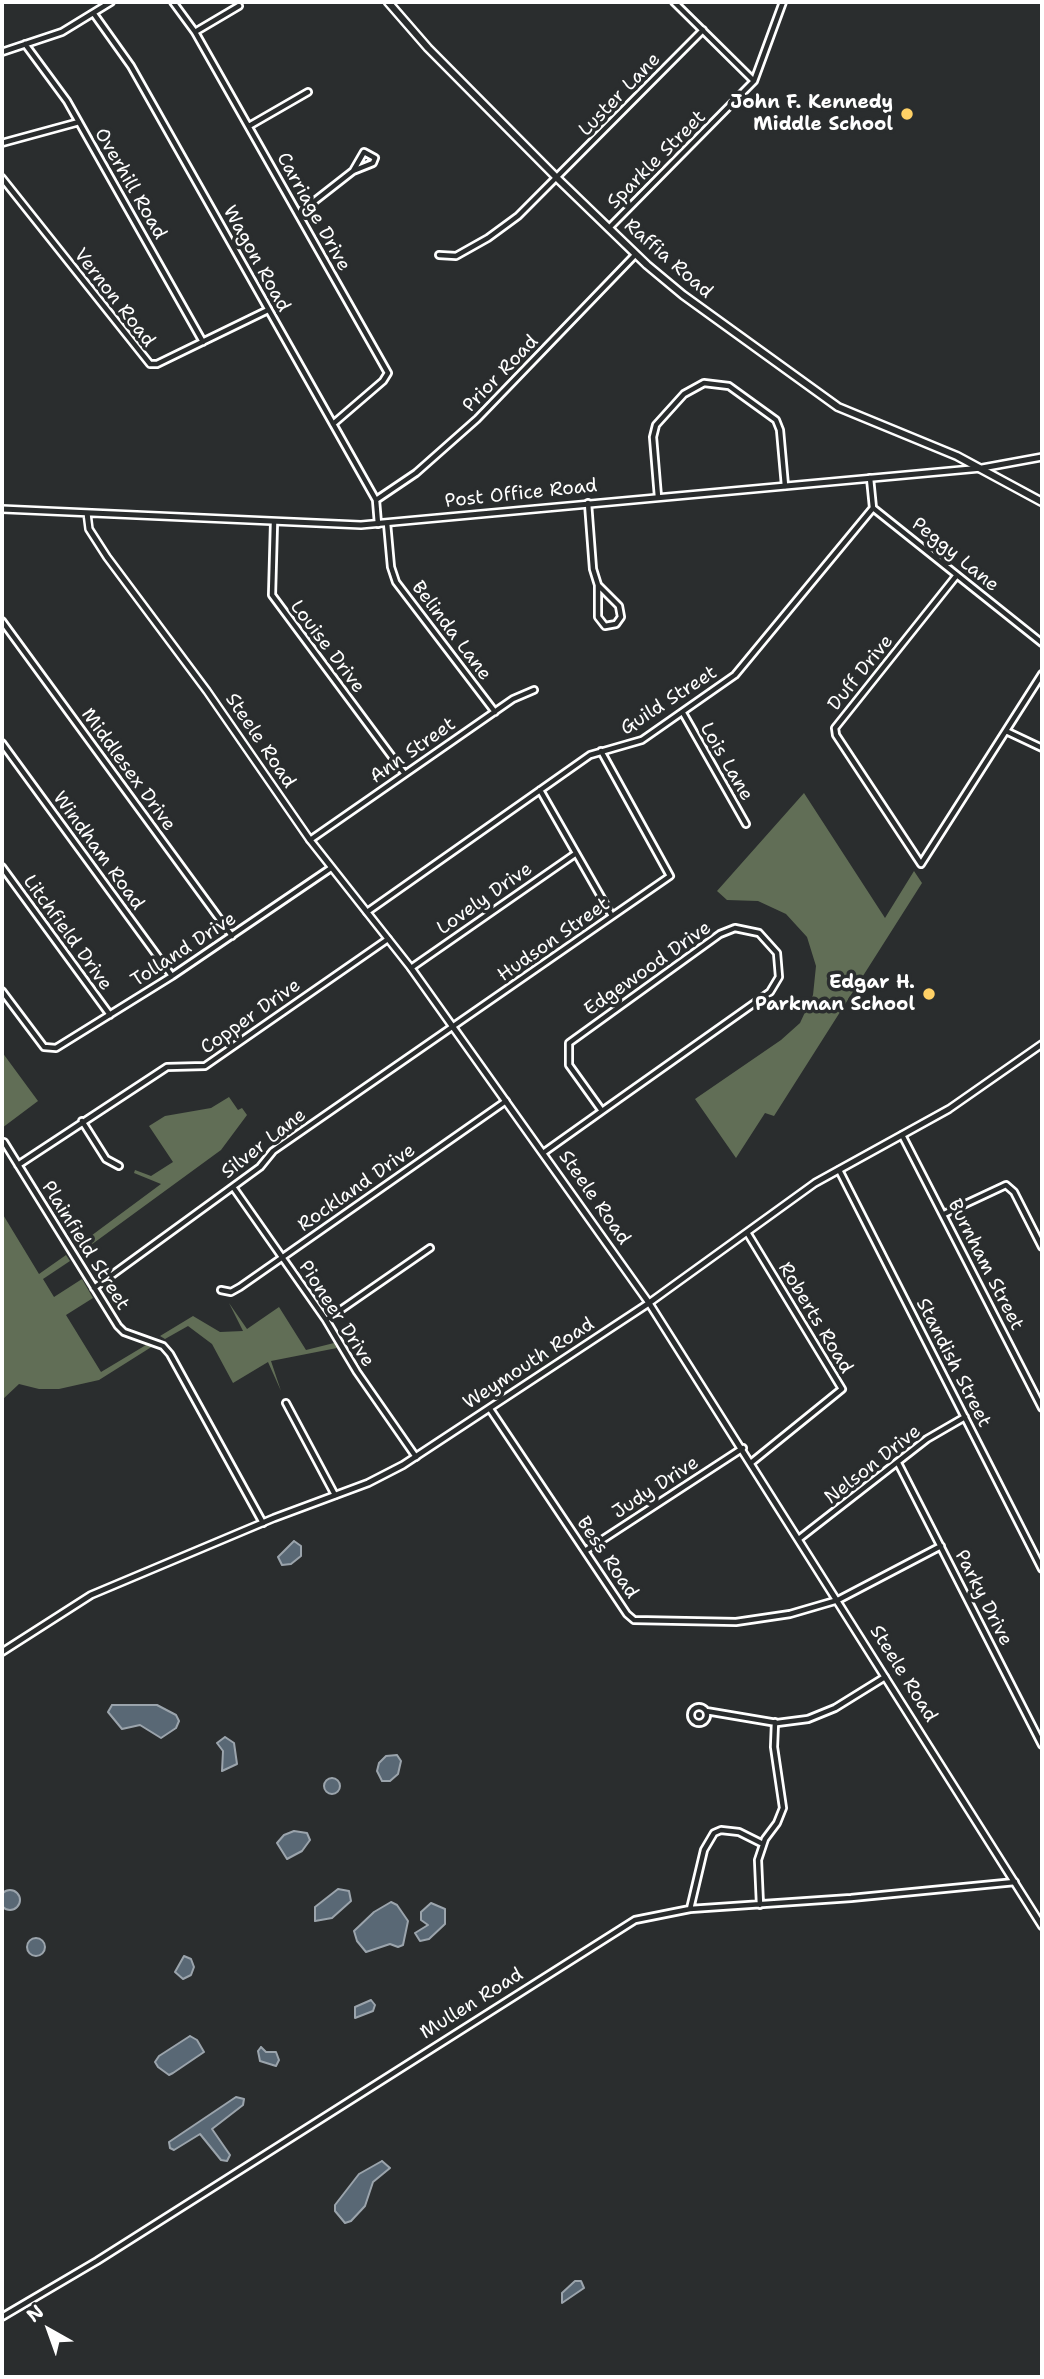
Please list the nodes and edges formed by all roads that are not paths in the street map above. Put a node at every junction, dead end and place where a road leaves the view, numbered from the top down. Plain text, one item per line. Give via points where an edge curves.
1 (111, 2) edge
2 (173, 2) edge
3 (388, 2) edge
4 (783, 2) edge
5 (677, 3) edge
6 (239, 6) dead end
7 (94, 14) junction
8 (703, 30) junction
9 (195, 32) junction
10 (25, 44) junction
11 (2, 52) edge
12 (754, 81) junction
13 (308, 92) dead end
14 (79, 122) junction
15 (248, 126) junction
16 (2, 143) edge
17 (353, 171) junction
18 (2, 178) edge
19 (558, 179) junction
20 (298, 214) junction
21 (609, 228) junction
22 (439, 255) dead end
23 (635, 255) junction
24 (268, 310) junction
25 (203, 342) junction
26 (333, 424) junction
27 (1042, 457) edge
28 (982, 468) junction
29 (870, 478) junction
30 (785, 486) junction
31 (658, 497) junction
32 (376, 500) junction
33 (1042, 502) edge
34 (588, 503) junction
35 (873, 508) junction
36 (2, 509) edge
37 (87, 513) junction
38 (274, 523) junction
39 (387, 523) junction
40 (378, 524) junction
41 (957, 575) junction
42 (597, 585) junction
43 (2, 621) edge
44 (1042, 643) edge
45 (1042, 674) edge
46 (534, 690) dead end
47 (495, 712) junction
48 (683, 713) junction
49 (1006, 731) junction
50 (2, 743) edge
51 (1042, 748) edge
52 (601, 751) junction
53 (404, 773) junction
54 (540, 790) junction
55 (746, 824) dead end
56 (310, 841) junction
57 (575, 854) junction
58 (2, 867) edge
59 (331, 868) junction
60 (367, 912) junction
61 (612, 916) junction
62 (232, 936) junction
63 (388, 939) junction
64 (411, 968) junction
65 (172, 976) junction
66 (2, 991) edge
67 (110, 1015) junction
68 (454, 1027) junction
69 (1042, 1044) edge
70 (507, 1101) junction
71 (602, 1111) junction
72 (82, 1121) junction
73 (902, 1134) junction
74 (4, 1142) dead end
75 (543, 1153) junction
76 (18, 1165) junction
77 (119, 1166) dead end
78 (839, 1169) junction
79 (233, 1187) junction
80 (944, 1214) junction
81 (748, 1234) junction
82 (1042, 1247) edge
83 (430, 1248) dead end
84 (282, 1257) junction
85 (94, 1288) junction
86 (221, 1290) dead end
87 (649, 1303) junction
88 (326, 1320) junction
89 (286, 1403) dead end
90 (1042, 1408) edge
91 (490, 1409) junction
92 (965, 1417) junction
93 (743, 1448) junction
94 (416, 1457) junction
95 (752, 1462) junction
96 (898, 1463) junction
97 (335, 1496) junction
98 (263, 1523) junction
99 (800, 1538) junction
100 (941, 1546) junction
101 (585, 1551) junction
102 (1042, 1570) edge
103 (838, 1601) junction
104 (2, 1652) edge
105 (886, 1677) junction
106 (706, 1710) dead end
107 (775, 1722) junction
108 (1042, 1745) edge
109 (763, 1844) junction
110 (1015, 1882) junction
111 (760, 1905) junction
112 (690, 1909) junction
113 (1042, 1926) edge
114 (2, 2317) edge

1 - 7 street
2 - 9 street, Carriage Drive
3 - 19 main road, Raffia Road
4 - 12 street
5 - 8 street
6 - 9 street
7 - 10 street via 62,32
7 - 24 street, Wagon Road via 131,66
8 - 12 street
8 - 19 street, Luster Lane
9 - 15 street, Carriage Drive
10 - 11 street
10 - 14 street, Overhill Road
12 - 21 street, Sparkle Street
13 - 15 street
14 - 16 street
14 - 25 street, Overhill Road
15 - 20 street, Carriage Drive
17 - 17 street via 373,163 375,158 364,152
17 - 20 street
18 - 25 street, Vernon Road via 149,364
19 - 21 main road, Raffia Road
19 - 22 street, Luster Lane via 488,238 456,256
20 - 26 street, Carriage Drive via 388,373
21 - 23 main road, Raffia Road
23 - 28 main road, Raffia Road via 816,394
23 - 32 street, Prior Road via 477,419 416,473
24 - 25 street, Vernon Road
24 - 26 street, Wagon Road
26 - 32 street, Wagon Road
27 - 28 street, Post Office Road
28 - 29 street, Post Office Road
28 - 33 main road, Raffia Road
29 - 30 street, Post Office Road
29 - 35 street
30 - 31 street, Post Office Road
30 - 31 street via 776,420 729,386 704,383 684,394 656,425
31 - 34 street, Post Office Road
32 - 40 street, Wagon Road
34 - 39 street, Post Office Road
34 - 42 street
35 - 41 street, Peggy Lane
35 - 48 street, Guild Street via 746,664
36 - 37 street, Post Office Road
37 - 38 street, Post Office Road
37 - 56 street, Steele Road via 95,540
38 - 40 street, Post Office Road
38 - 53 street, Louise Drive via 271,595
39 - 40 street, Post Office Road
39 - 47 street, Belinda Lane via 396,582
41 - 44 street, Peggy Lane
41 - 49 street, Duff Drive via 835,728 836,735 921,864
42 - 42 street via 598,617 605,626 616,624 621,617 619,606
43 - 62 street, Middlesex Drive
45 - 49 street
46 - 47 street, Ann Street
47 - 53 street, Ann Street
48 - 52 street, Guild Street via 642,740
48 - 55 street, Lois Lane
49 - 51 street
50 - 65 street, Windham Road
52 - 54 street, Guild Street
52 - 61 street, Hudson Street via 670,876
53 - 56 street, Ann Street
54 - 57 street
54 - 60 street, Guild Street
56 - 59 street, Steele Road
57 - 61 street
57 - 64 street, Lovely Drive
58 - 67 street, Litchfield Drive
59 - 60 street, Steele Road
59 - 62 street, Tolland Drive
60 - 63 street, Steele Road
61 - 68 street, Hudson Street
62 - 65 street, Tolland Drive
63 - 64 street, Steele Road
63 - 72 street, Copper Drive via 205,1066 167,1067
64 - 68 street, Steele Road
65 - 67 street, Tolland Drive
66 - 67 street, Tolland Drive via 49,1050
68 - 70 street, Steele Road
68 - 79 street, Silver Lane via 273,1151
69 - 73 street, Weymouth Road via 949,1109
70 - 75 street, Steele Road
70 - 84 street, Rockland Drive
71 - 71 street, Edgewood Drive via 770,992 779,977 780,961 767,938 749,929 720,934 573,1039 567,1052 569,1065
71 - 75 street, Edgewood Drive
72 - 76 street, Copper Drive
72 - 77 street via 106,1159
73 - 78 street, Weymouth Road
73 - 80 street, Burnham Street
74 - 76 street, Plainfield Street
75 - 87 street, Steele Road
76 - 85 street, Plainfield Street
78 - 81 street, Weymouth Road
78 - 92 street, Standish Street
79 - 84 street, Pioneer Drive
79 - 85 street, Silver Lane
80 - 82 street via 1006,1185
80 - 90 street, Burnham Street
81 - 87 street, Weymouth Road
81 - 95 street, Roberts Road via 842,1389
83 - 88 street
84 - 86 street, Rockland Drive via 231,1292
84 - 88 street, Pioneer Drive
85 - 98 street, Plainfield Street via 124,1332 154,1341 170,1353
87 - 91 street, Weymouth Road
87 - 93 street, Steele Road
88 - 94 street, Pioneer Drive
89 - 97 street
91 - 94 street, Weymouth Road
91 - 101 street, Bess Road
92 - 96 street, Nelson Drive
92 - 102 street, Standish Street
93 - 95 street, Steele Road
93 - 101 street, Judy Drive
94 - 97 street, Weymouth Road
95 - 99 street, Steele Road
96 - 99 street, Nelson Drive
96 - 100 street, Parky Drive
97 - 98 street, Weymouth Road
98 - 104 street, Weymouth Road via 91,1595
99 - 103 street, Steele Road
100 - 103 street
100 - 108 street, Parky Drive
101 - 103 street, Bess Road via 634,1620 736,1622
103 - 105 street, Steele Road
105 - 107 street via 819,1715
105 - 110 street, Steele Road
106 - 107 street
107 - 109 street via 775,1761 783,1808
109 - 111 street via 758,1860
109 - 112 street via 739,1832 714,1833 704,1850
110 - 111 street, Mullen Road
110 - 113 street, Steele Road
111 - 112 street, Mullen Road
112 - 114 street, Mullen Road via 648,1915 615,1931

